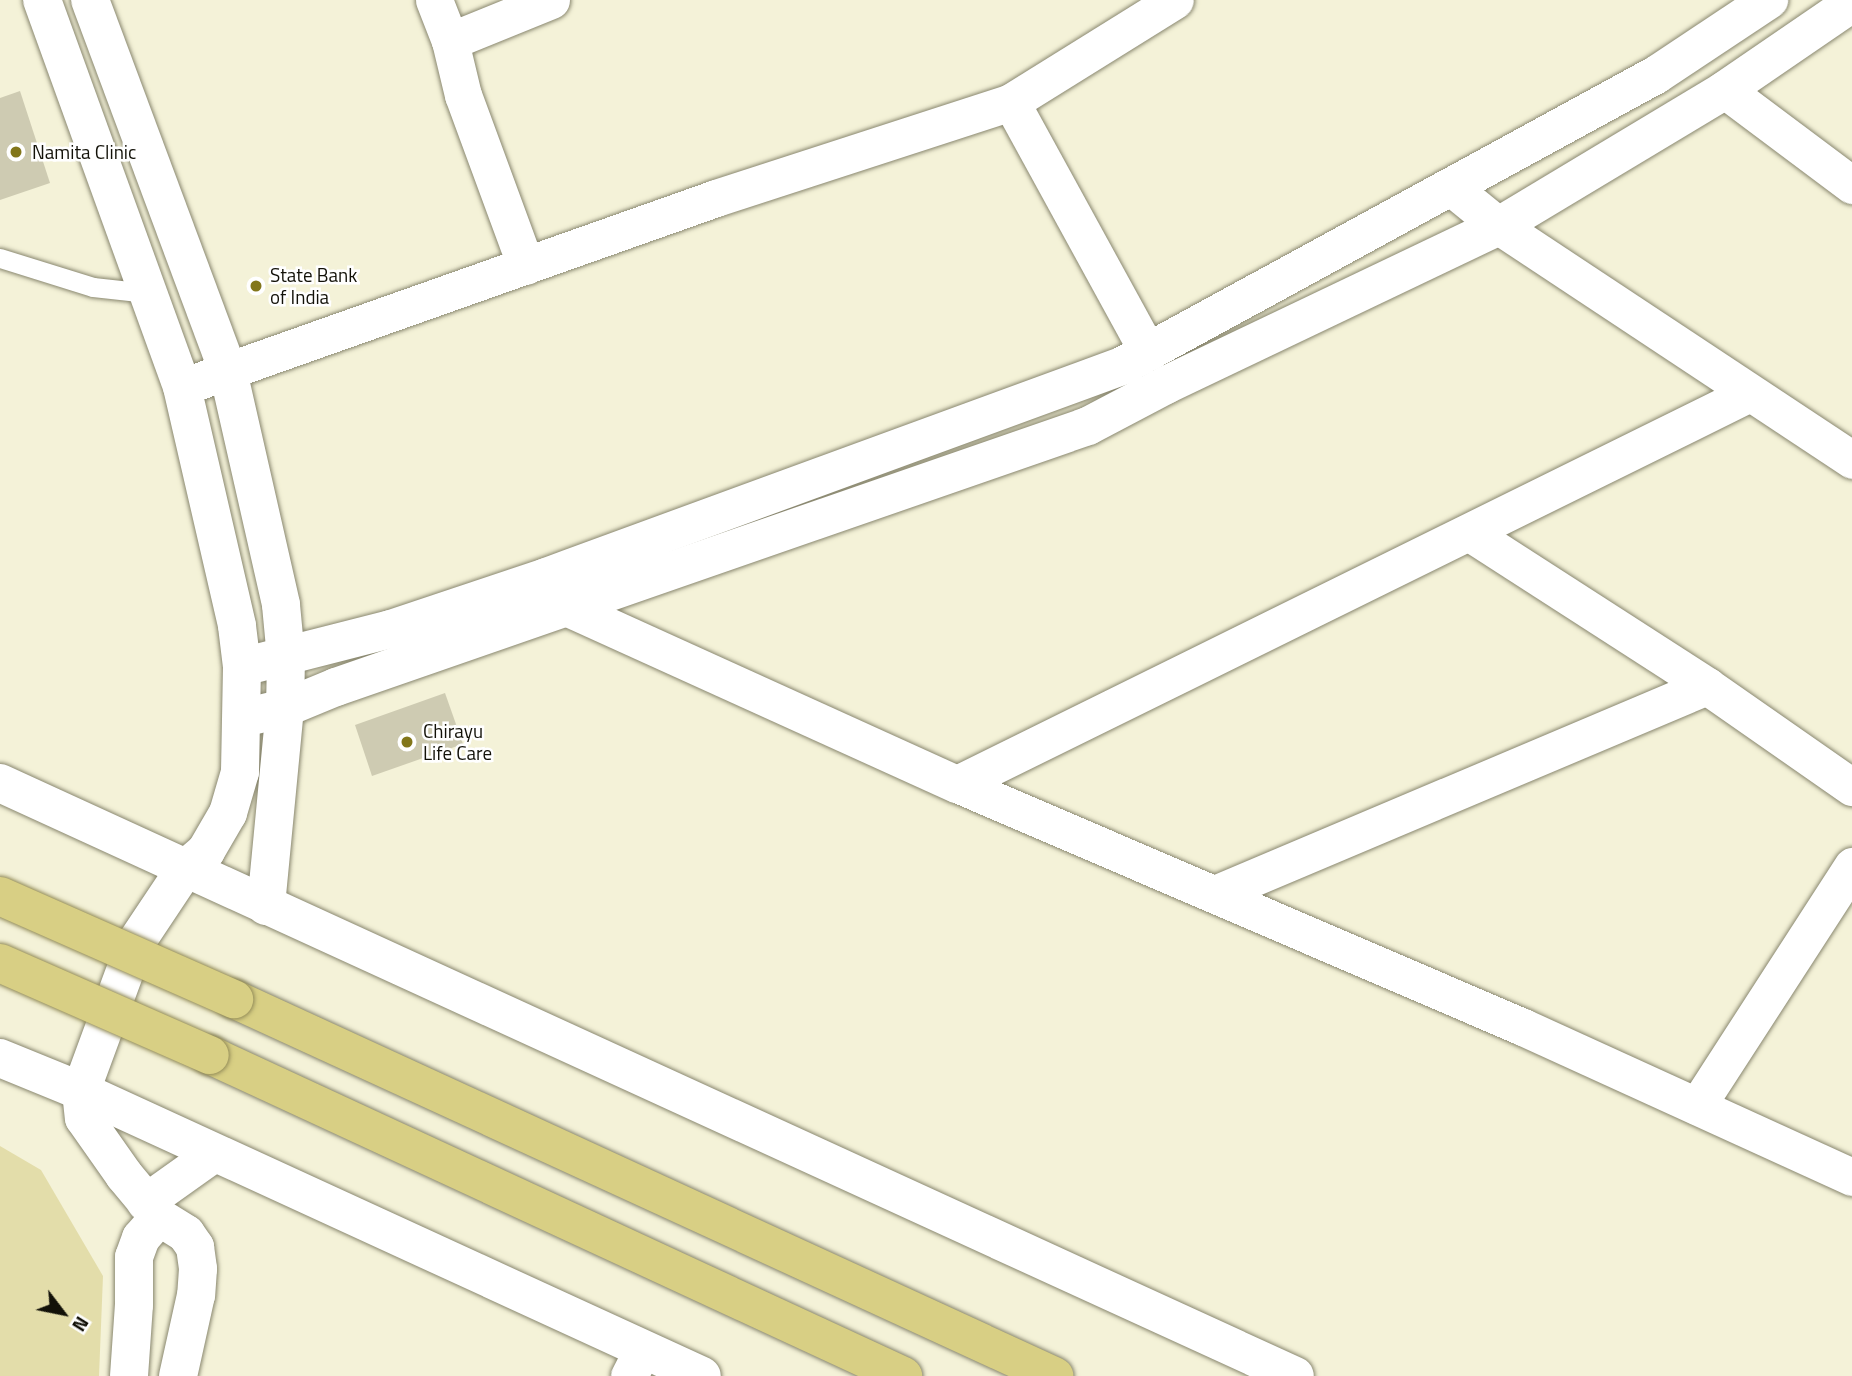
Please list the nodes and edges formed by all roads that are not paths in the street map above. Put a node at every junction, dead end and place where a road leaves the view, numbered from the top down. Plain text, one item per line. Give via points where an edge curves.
1 (42, 0) edge
2 (90, 0) edge
3 (434, 0) edge
4 (551, 0) edge
5 (1175, 0) edge
6 (1769, 0) edge
7 (1852, 3) edge
8 (450, 41) junction
9 (1725, 90) junction
10 (1011, 102) junction
11 (1852, 185) edge
12 (1451, 187) junction
13 (1499, 226) junction
14 (0, 258) edge
15 (526, 266) junction
16 (148, 293) junction
17 (1148, 352) junction
18 (228, 371) junction
19 (182, 387) junction
20 (1750, 393) junction
21 (1852, 460) edge
22 (1470, 533) junction
23 (566, 607) junction
24 (286, 657) junction
25 (242, 667) junction
26 (1707, 687) junction
27 (285, 708) junction
28 (243, 718) junction
29 (0, 783) edge
30 (957, 784) junction
31 (1852, 787) edge
32 (1852, 866) edge
33 (185, 869) junction
34 (1217, 894) junction
35 (0, 896) edge
36 (266, 906) junction
37 (0, 963) edge
38 (0, 1058) edge
39 (81, 1091) junction
40 (1697, 1106) junction
41 (214, 1153) junction
42 (1852, 1177) edge
43 (152, 1209) junction
44 (636, 1363) edge
45 (130, 1376) edge
46 (178, 1376) edge
47 (702, 1376) edge
48 (903, 1376) edge
49 (1054, 1376) edge
50 (1295, 1376) edge

1 - 16 street
2 - 18 street
3 - 8 street
4 - 8 street
5 - 10 street
6 - 12 street via 1656,75
7 - 9 street
8 - 15 street via 463,95
9 - 11 street
9 - 13 street
10 - 15 street via 716,198
10 - 17 street
12 - 13 street
12 - 17 street
13 - 20 street
13 - 23 street via 1166,384 1088,426
14 - 16 lane via 93,287
15 - 18 street
16 - 19 street
17 - 24 street via 1122,366 546,578 391,629
18 - 19 street
18 - 24 street via 281,605
19 - 25 street via 237,626
20 - 21 street
20 - 22 street
22 - 26 street
22 - 30 street
23 - 27 street
23 - 30 street
24 - 25 street
24 - 27 street
25 - 28 street
26 - 31 street
26 - 34 street
27 - 28 street
27 - 36 street
28 - 33 street via 240,772 228,813 206,851
29 - 33 street
30 - 34 street
32 - 40 street
33 - 36 street
33 - 39 street via 135,944
34 - 40 street
35 - 49 highway, bridge
36 - 50 street
37 - 48 highway, bridge via 210,1055
38 - 39 street
39 - 41 street
39 - 43 street via 84,1118
40 - 42 street
41 - 43 street
41 - 44 street
43 - 45 street via 134,1257
43 - 46 street via 186,1234 195,1247 196,1295
44 - 47 street

